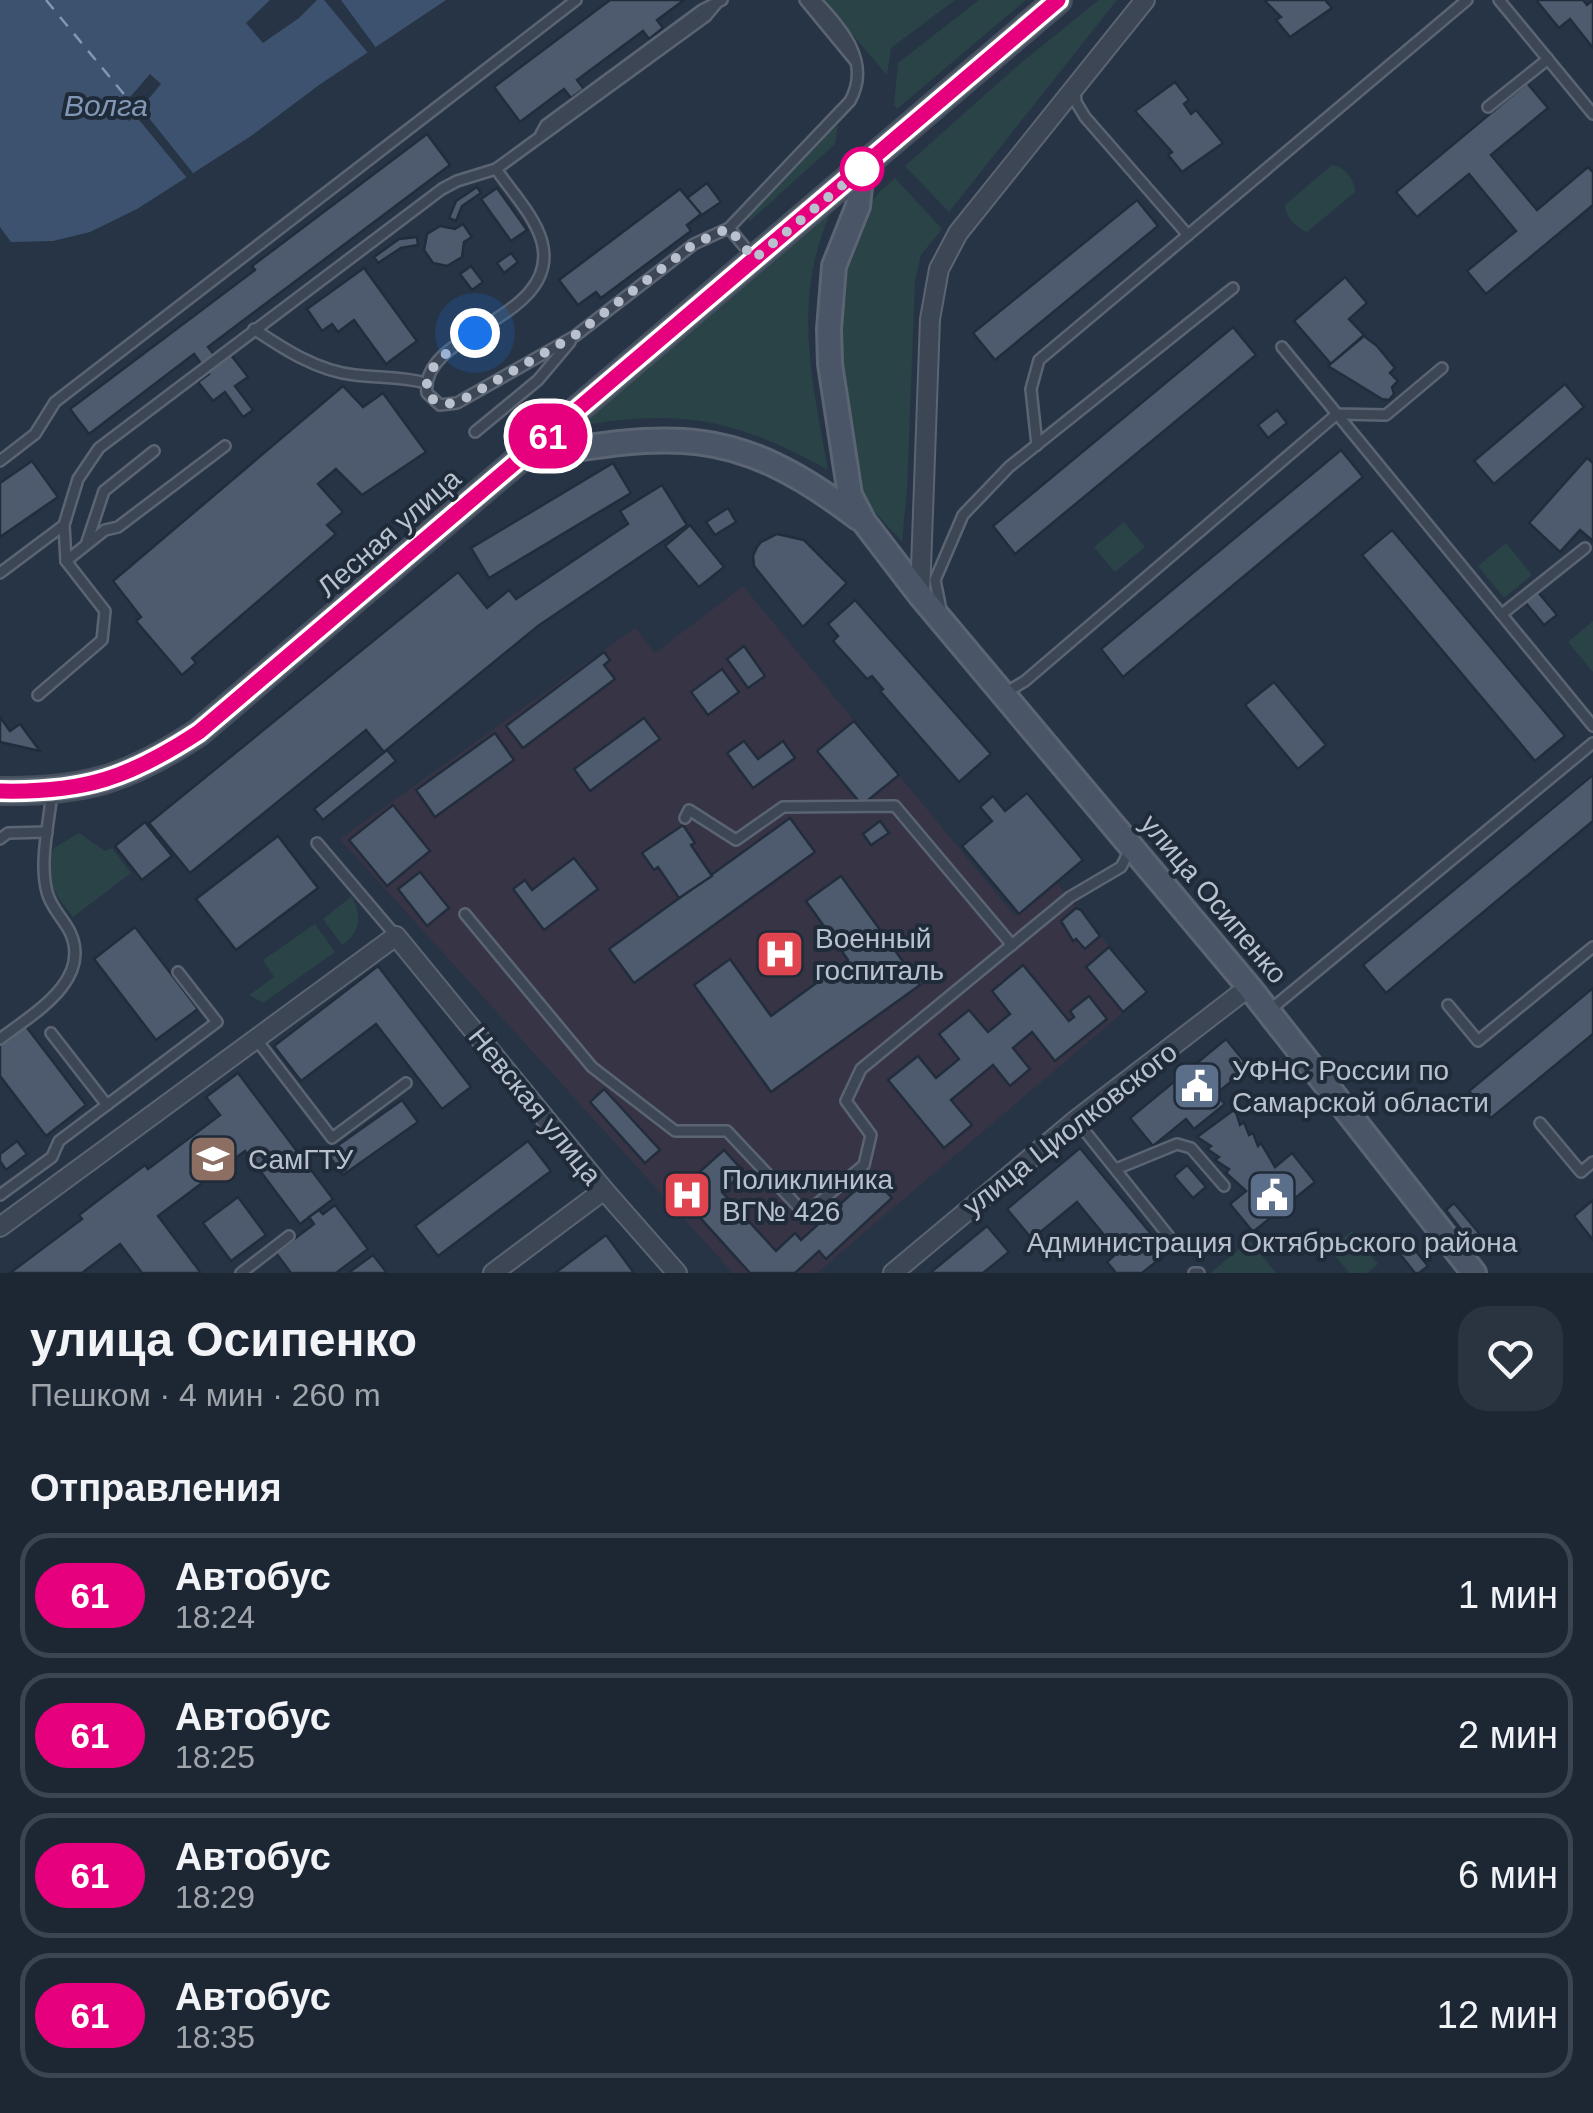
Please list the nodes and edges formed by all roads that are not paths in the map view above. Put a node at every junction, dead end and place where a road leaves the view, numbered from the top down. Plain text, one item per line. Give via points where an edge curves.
1 (576, 0) edge
2 (805, 0) edge
3 (814, 0) edge
4 (1058, 0) edge
5 (1144, 0) edge
6 (1467, 0) edge
7 (1499, 0) edge
8 (719, 2) edge
9 (1548, 59) junction
10 (856, 62) junction
11 (1076, 88) junction
12 (1488, 107) dead end
13 (1593, 114) edge
14 (496, 169) junction
15 (862, 169) junction
16 (729, 228) junction
17 (1188, 235) junction
18 (754, 259) junction
19 (1233, 288) dead end
20 (254, 329) junction
21 (574, 336) junction
22 (1282, 347) dead end
23 (1442, 368) dead end
24 (426, 383) junction
25 (1337, 414) junction
26 (475, 432) dead end
27 (1037, 445) junction
28 (224, 446) dead end
29 (154, 451) dead end
30 (524, 456) junction
31 (0, 461) edge
32 (864, 522) junction
33 (64, 525) junction
34 (87, 543) junction
35 (1585, 548) dead end
36 (66, 561) junction
37 (0, 573) edge
38 (920, 595) junction
39 (1502, 614) junction
40 (943, 622) junction
41 (38, 694) dead end
42 (1003, 694) junction
43 (1593, 726) edge
44 (1593, 744) edge
45 (0, 791) edge
46 (52, 792) junction
47 (685, 818) dead end
48 (47, 832) junction
49 (0, 840) edge
50 (316, 843) dead end
51 (1132, 847) junction
52 (465, 914) dead end
53 (396, 936) junction
54 (1012, 945) junction
55 (1593, 947) edge
56 (178, 972) dead end
57 (1249, 987) junction
58 (1448, 1006) dead end
59 (1268, 1011) junction
60 (51, 1032) dead end
61 (256, 1038) junction
62 (0, 1039) edge
63 (406, 1082) dead end
64 (107, 1105) junction
65 (1076, 1120) junction
66 (1540, 1123) dead end
67 (1593, 1162) edge
68 (1116, 1170) junction
69 (1224, 1186) dead end
70 (604, 1190) junction
71 (0, 1195) edge
72 (0, 1228) edge
73 (289, 1236) dead end
74 (1175, 1244) dead end
75 (241, 1273) edge
76 (494, 1273) edge
77 (677, 1273) edge
78 (892, 1273) edge
79 (1474, 1273) edge

1 - 31 lane via 55,402 35,434
2 - 10 lane
3 - 10 lane via 850,43
4 - 15 main road, Лесная улица
5 - 11 street
6 - 17 lane
7 - 9 lane
8 - 14 lane via 592,90
9 - 12 lane
9 - 13 lane
10 - 16 lane via 850,101
11 - 17 lane via 1085,117
11 - 38 street via 958,233 939,269 930,319
14 - 20 lane via 442,189
14 - 24 lane via 540,236 539,275 510,310 435,364
15 - 18 main road, Лесная улица
15 - 32 main road, улица Осипенко via 858,206 834,266 828,329 850,495
16 - 18 lane
16 - 21 lane via 694,244
17 - 27 lane via 1039,360 1031,389
18 - 30 main road, Лесная улица
19 - 27 lane
20 - 24 lane via 332,371
20 - 33 lane via 90,457
21 - 24 lane via 457,403 432,400
21 - 26 lane via 538,380
22 - 25 lane
23 - 25 lane via 1386,416
25 - 39 lane
25 - 42 lane
27 - 40 lane via 963,516 935,580
28 - 34 lane via 118,528
29 - 34 lane via 104,491
30 - 32 main road, улица Осипенко via 663,438 712,443 790,470
30 - 46 main road, Лесная улица via 199,732 155,761
32 - 38 main road, улица Осипенко
33 - 36 lane
33 - 37 lane
34 - 36 lane
35 - 39 lane
36 - 41 lane via 105,611 102,640
38 - 40 main road, улица Осипенко
39 - 43 lane
40 - 42 main road, улица Осипенко
42 - 51 main road, улица Осипенко
44 - 59 lane
45 - 46 main road, Лесная улица
46 - 48 lane
47 - 54 lane via 689,810 736,840 783,807 895,806
48 - 49 lane via 8,833
48 - 62 lane via 46,889 71,934 71,971 55,996
50 - 53 lane
51 - 54 lane via 1121,867 1070,897
51 - 57 main road, улица Осипенко
52 - 54 lane via 592,1068 675,1132 727,1131 805,1214 864,1165 871,1136 846,1101 861,1069
53 - 61 street
53 - 70 street, Невская улица
55 - 58 lane via 1478,1041
56 - 64 lane via 217,1022
57 - 59 main road, улица Осипенко
57 - 65 street, улица Циолковского
59 - 79 main road, улица Осипенко
60 - 64 lane
61 - 63 lane via 332,1138
61 - 72 street
64 - 71 lane
65 - 68 lane
65 - 78 street, улица Циолковского
66 - 67 lane via 1581,1172
68 - 69 lane via 1177,1144 1191,1148
68 - 74 lane
70 - 76 street
70 - 77 street, Невская улица
73 - 75 lane

